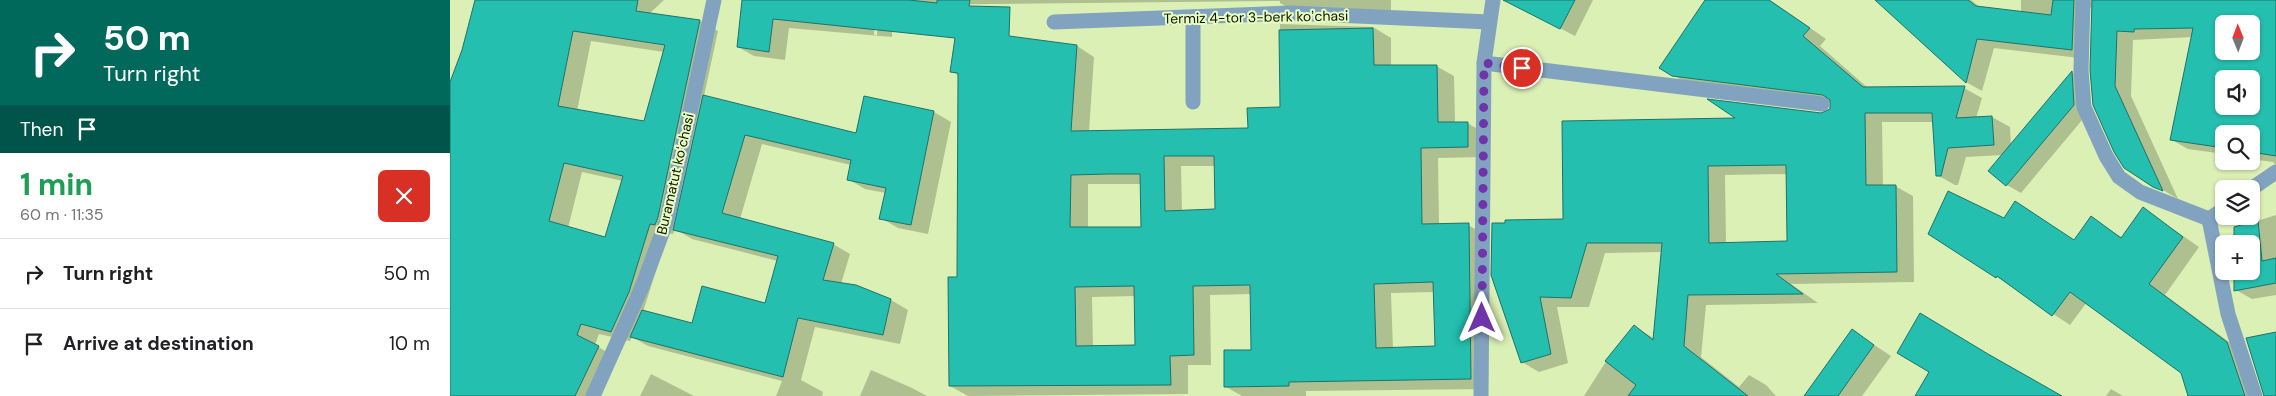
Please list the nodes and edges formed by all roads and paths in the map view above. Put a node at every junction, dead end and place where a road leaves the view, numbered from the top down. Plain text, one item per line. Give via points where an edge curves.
1 (714, 0) edge
2 (1493, 0) edge
3 (2083, 0) edge
4 (1193, 17) junction
5 (1054, 22) dead end
6 (1489, 22) junction
7 (1484, 63) junction
8 (1193, 102) dead end
9 (1822, 104) dead end
10 (2276, 172) edge
11 (2260, 184) edge
12 (2215, 215) edge
13 (2209, 219) junction
14 (593, 396) edge
15 (1481, 396) edge
16 (2255, 396) edge

1 - 14 street, Buramatut koʻchasi via 667,220 642,287
2 - 6 street
3 - 13 street via 2081,70 2084,107 2106,156 2119,177 2140,192
4 - 5 street, Termiz 4-tor 3-berk koʼchasi
4 - 6 street, Termiz 4-tor 3-berk koʼchasi via 1290,13
4 - 8 street
6 - 7 street
7 - 9 street
7 - 15 street
10 - 11 street
12 - 13 street
13 - 16 street via 2228,314

